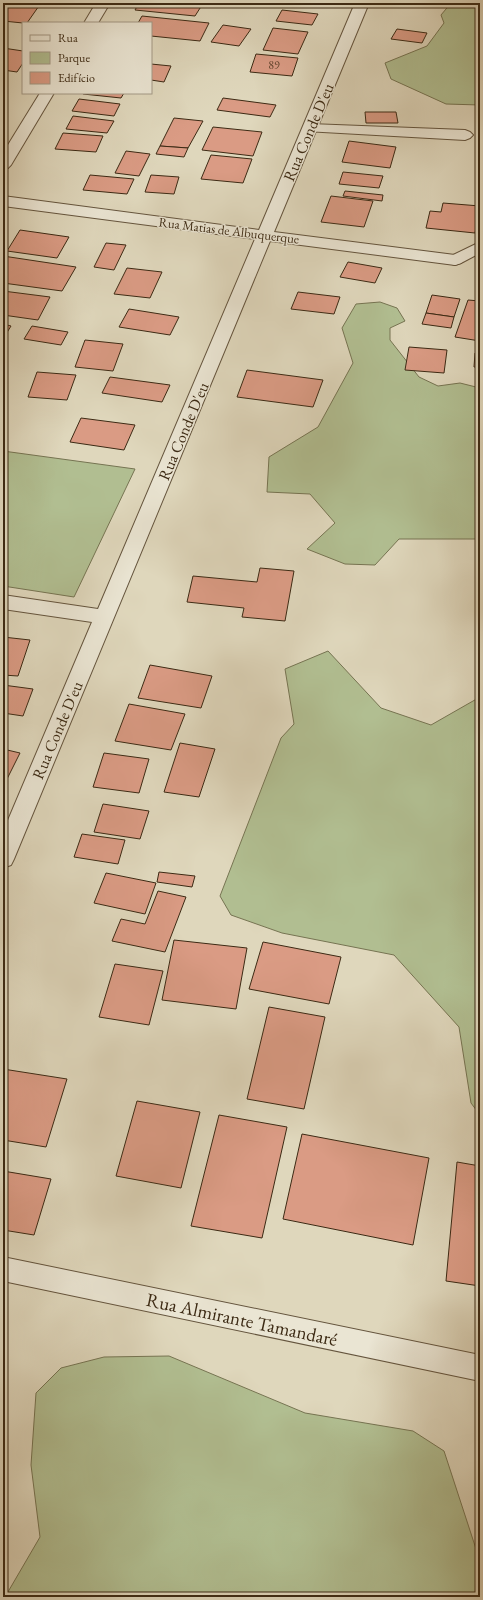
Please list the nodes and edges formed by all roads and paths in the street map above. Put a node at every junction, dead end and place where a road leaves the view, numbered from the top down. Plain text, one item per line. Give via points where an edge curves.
1 (103, 3) edge
2 (362, 3) edge
3 (92, 22) edge
4 (46, 94) edge
5 (310, 128) junction
6 (465, 135) dead end
7 (3, 165) edge
8 (3, 201) edge
9 (265, 235) junction
10 (480, 247) edge
11 (3, 602) edge
12 (105, 617) junction
13 (3, 859) edge
14 (3, 1270) edge
15 (480, 1368) edge

1 - 3 street
2 - 5 street, Rua Conde D'eu
4 - 7 street
5 - 6 street
5 - 9 street, Rua Conde D'eu
8 - 9 street, Rua Matias de Albuquerque
9 - 10 street, Rua Matias de Albuquerque via 455,260
9 - 12 street, Rua Conde D'eu
11 - 12 street
12 - 13 street, Rua Conde D'eu
14 - 15 street, Rua Almirante Tamandaré

